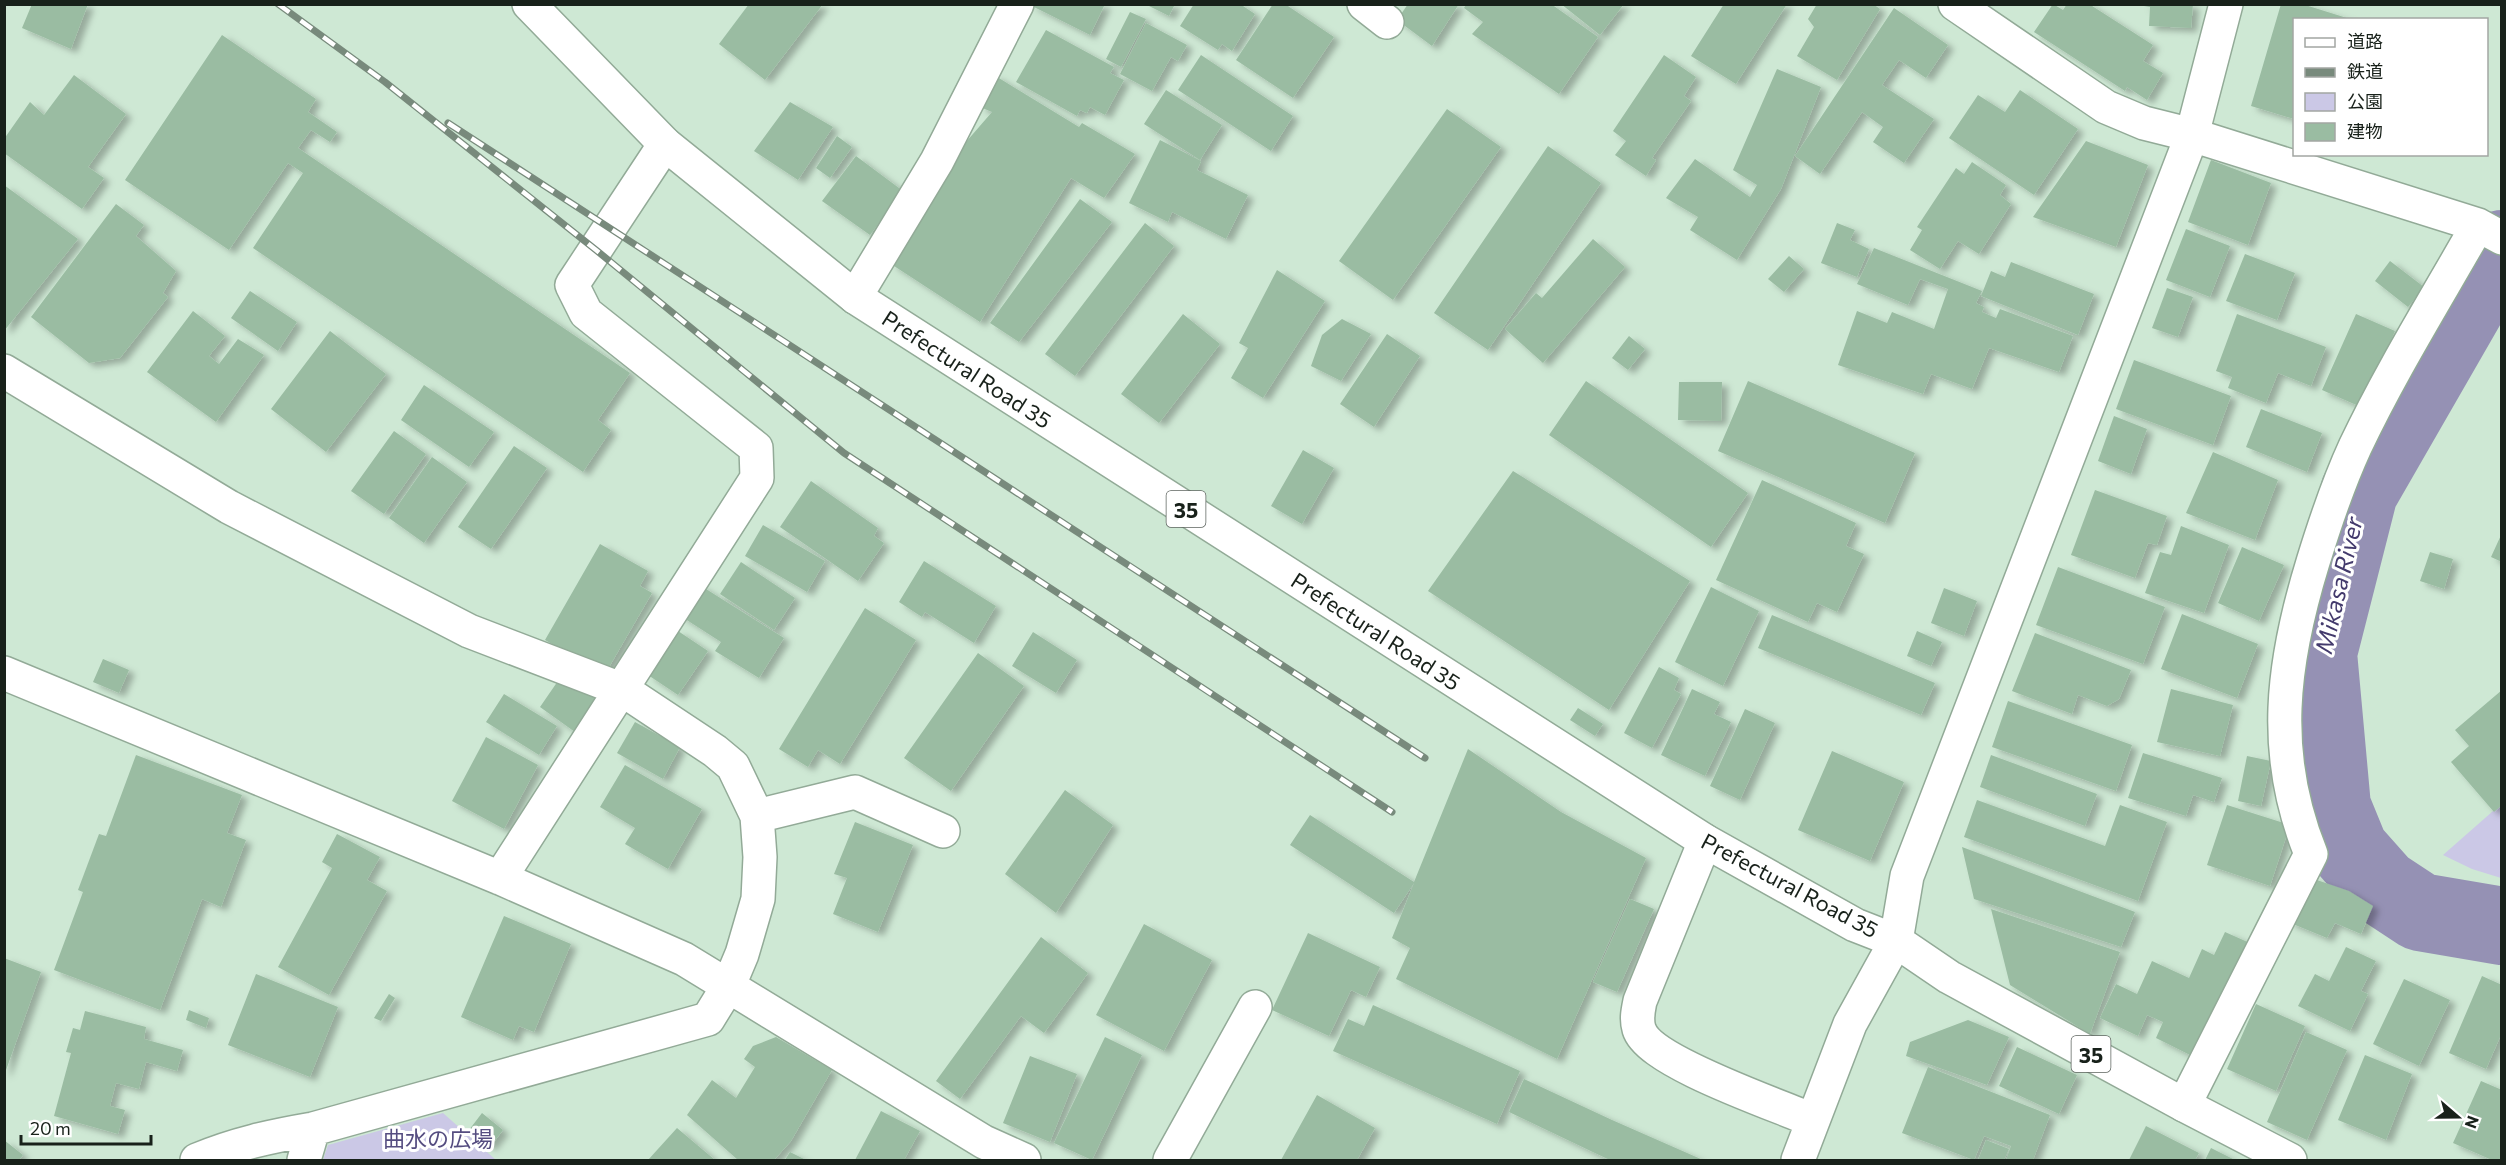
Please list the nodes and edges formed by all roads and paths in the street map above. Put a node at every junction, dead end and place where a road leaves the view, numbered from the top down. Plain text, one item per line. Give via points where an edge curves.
1 (529, 4) edge
2 (1017, 4) edge
3 (1955, 4) edge
4 (2226, 4) edge
5 (2192, 135) junction
6 (665, 144) junction
7 (2488, 231) edge
8 (855, 297) junction
9 (4, 370) edge
10 (4, 673) edge
11 (623, 690) junction
12 (757, 816) junction
13 (943, 831) dead end
14 (1705, 841) junction
15 (501, 878) junction
16 (1896, 941) junction
17 (729, 985) junction
18 (1255, 1008) dead end
19 (2184, 1105) junction
20 (1812, 1120) junction
21 (313, 1129) junction
22 (2275, 1157) edge
23 (197, 1161) edge
24 (304, 1161) edge
25 (1024, 1161) edge
26 (1170, 1161) edge
27 (1798, 1161) edge

1 - 6 street, Prefectural Road 35 / 35
2 - 8 street via 937,160
3 - 5 street via 2106,107 2144,123
4 - 5 street
5 - 7 street
5 - 16 street via 1907,876
6 - 8 street, Prefectural Road 35 / 35
6 - 11 street via 572,285 586,313 756,448 757,478
7 - 19 street via 2380,398 2354,449 2329,513 2304,591 2286,675 2285,738 2290,783 2311,854
8 - 14 street, Prefectural Road 35 / 35
9 - 11 street via 229,507 458,626
10 - 15 street
11 - 12 street via 733,766
11 - 15 street
12 - 13 street via 855,792
12 - 17 street via 758,899
14 - 16 street, Prefectural Road 35 / 35 via 1855,925
14 - 20 street via 1640,1001 1639,1030 1649,1044 1686,1067
15 - 17 street via 684,959
16 - 19 street, Prefectural Road 35 / 35 via 1949,977
16 - 20 street via 1850,1024
17 - 21 street via 708,1019
17 - 25 street via 984,1142
18 - 26 street
19 - 22 street, Prefectural Road 35 / 35
20 - 27 street
21 - 23 street via 266,1137
21 - 24 street

